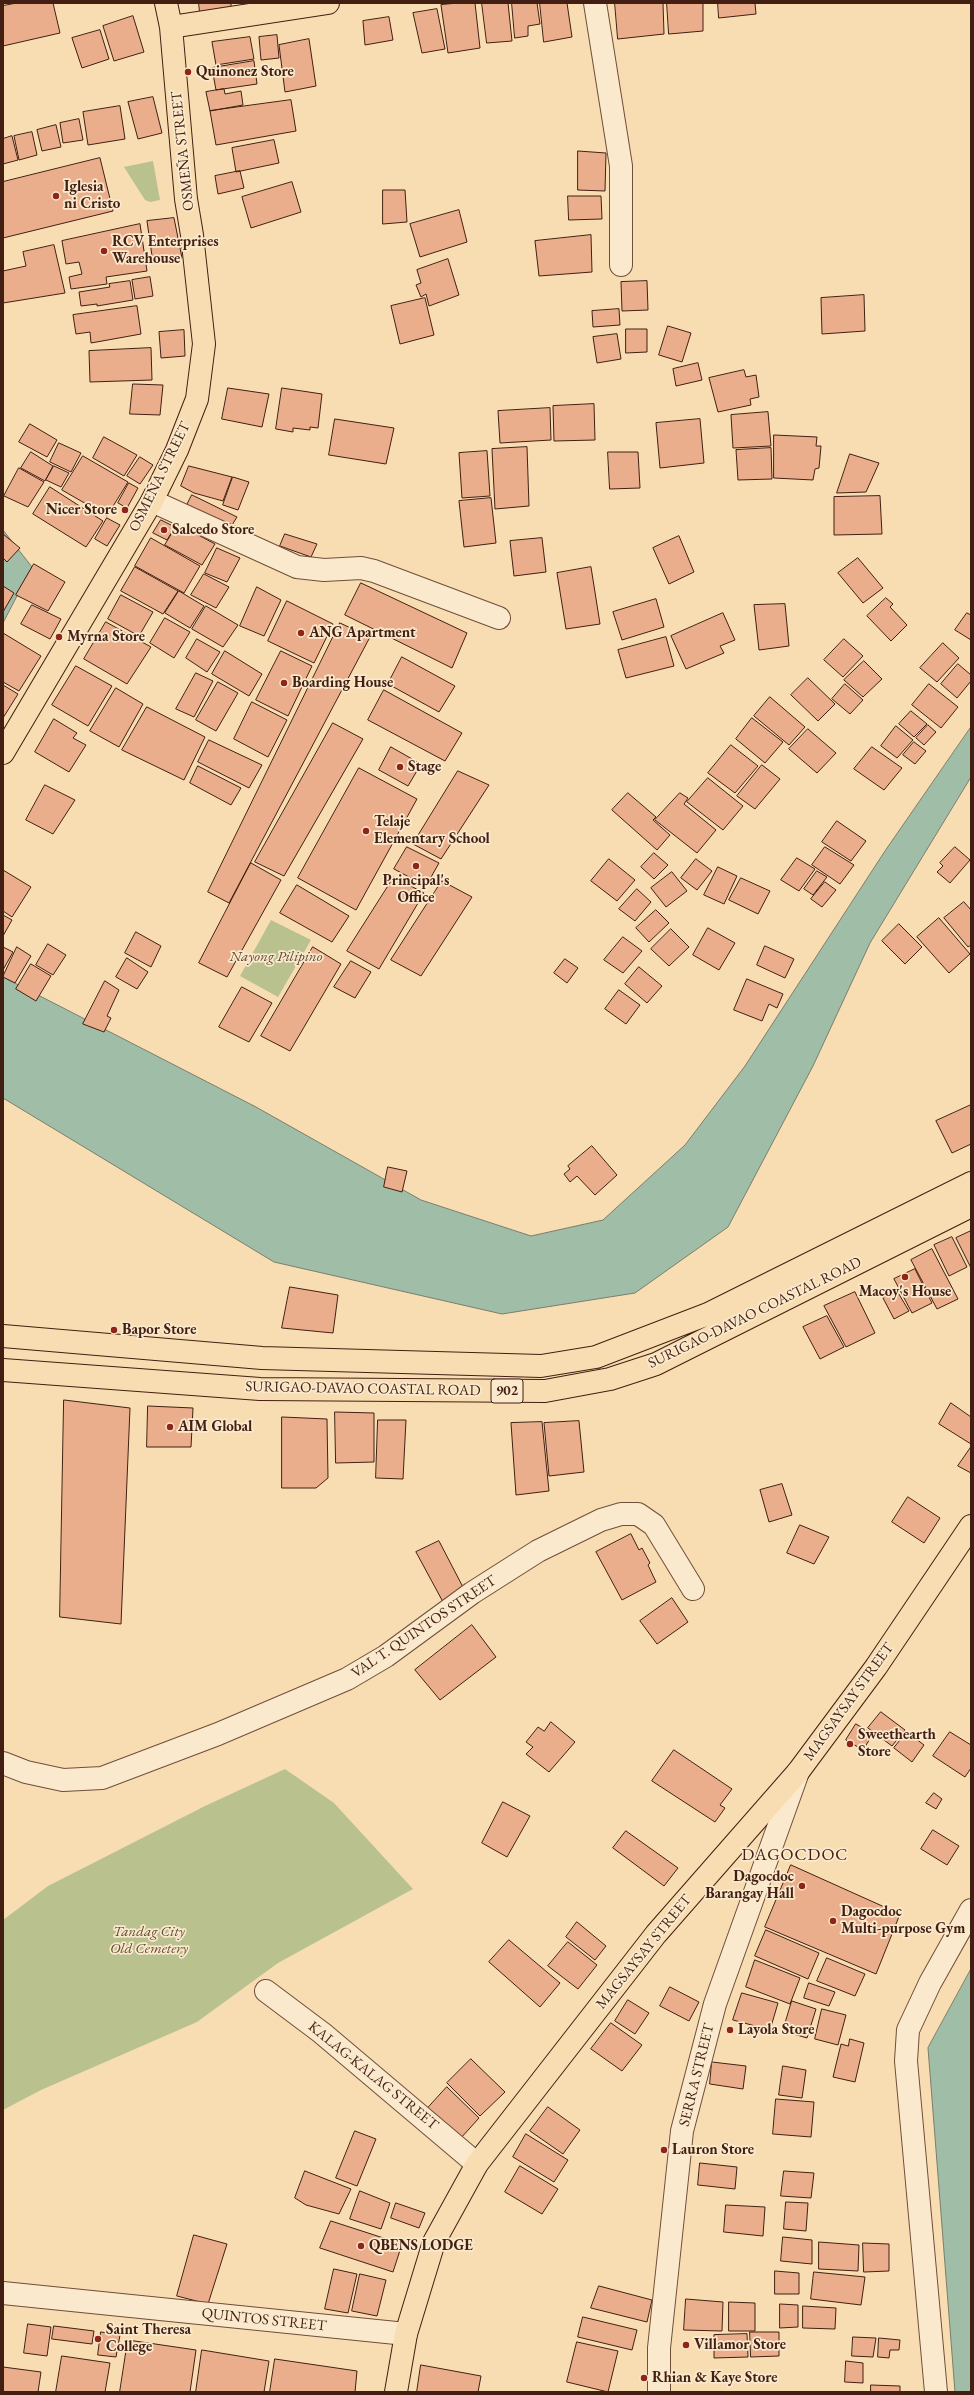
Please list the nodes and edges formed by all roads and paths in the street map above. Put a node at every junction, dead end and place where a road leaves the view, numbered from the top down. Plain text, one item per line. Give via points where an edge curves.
1 (166, 3) edge
2 (328, 3) edge
3 (595, 3) edge
4 (170, 27) junction
5 (621, 265) dead end
6 (152, 501) junction
7 (499, 618) dead end
8 (3, 752) edge
9 (971, 1182) edge
10 (971, 1206) edge
11 (676, 1327) junction
12 (3, 1336) edge
13 (685, 1350) junction
14 (262, 1358) junction
15 (3, 1370) edge
16 (260, 1388) junction
17 (971, 1526) edge
18 (693, 1589) dead end
19 (3, 1763) edge
20 (798, 1772) junction
21 (971, 1910) edge
22 (266, 1991) dead end
23 (477, 2164) junction
24 (3, 2293) edge
25 (406, 2334) junction
26 (396, 2392) edge
27 (659, 2392) edge
28 (936, 2392) edge

1 - 4 main road, OSMEÑA STREET
2 - 4 main road
3 - 5 street via 621,166
4 - 6 main road, OSMEÑA STREET via 186,199 204,344 197,399 177,450
6 - 7 street via 297,567 324,570 361,568 374,571
6 - 8 main road, OSMEÑA STREET
9 - 11 main road, SURIGAO-DAVAO COASTAL ROAD / 902 via 708,1314
10 - 13 main road, SURIGAO-DAVAO COASTAL ROAD / 902
11 - 13 main road
11 - 14 main road, SURIGAO-DAVAO COASTAL ROAD / 902 via 596,1357 541,1366
12 - 14 main road, SURIGAO-DAVAO COASTAL ROAD / 902
13 - 16 main road, SURIGAO-DAVAO COASTAL ROAD / 902 via 656,1364 610,1378 545,1391
14 - 16 main road
15 - 16 main road, SURIGAO-DAVAO COASTAL ROAD / 902
17 - 20 main road, MAGSAYSAY STREET via 876,1668
18 - 19 street, VAL T. QUINTOS STREET via 654,1525 638,1514 621,1514 600,1520 538,1551 472,1593 386,1656 348,1679 211,1737 102,1778 64,1780 26,1772
20 - 23 main road, MAGSAYSAY STREET via 656,1934
20 - 27 street, SERRA STREET via 715,2004 682,2131 659,2348
21 - 28 street via 930,1983 908,2030 907,2038 906,2061
22 - 23 street, KALAG-KALAG STREET via 322,2033
23 - 25 main road, MAGSAYSAY STREET via 434,2242
24 - 25 street, QUINTOS STREET
25 - 26 main road, MAGSAYSAY STREET

